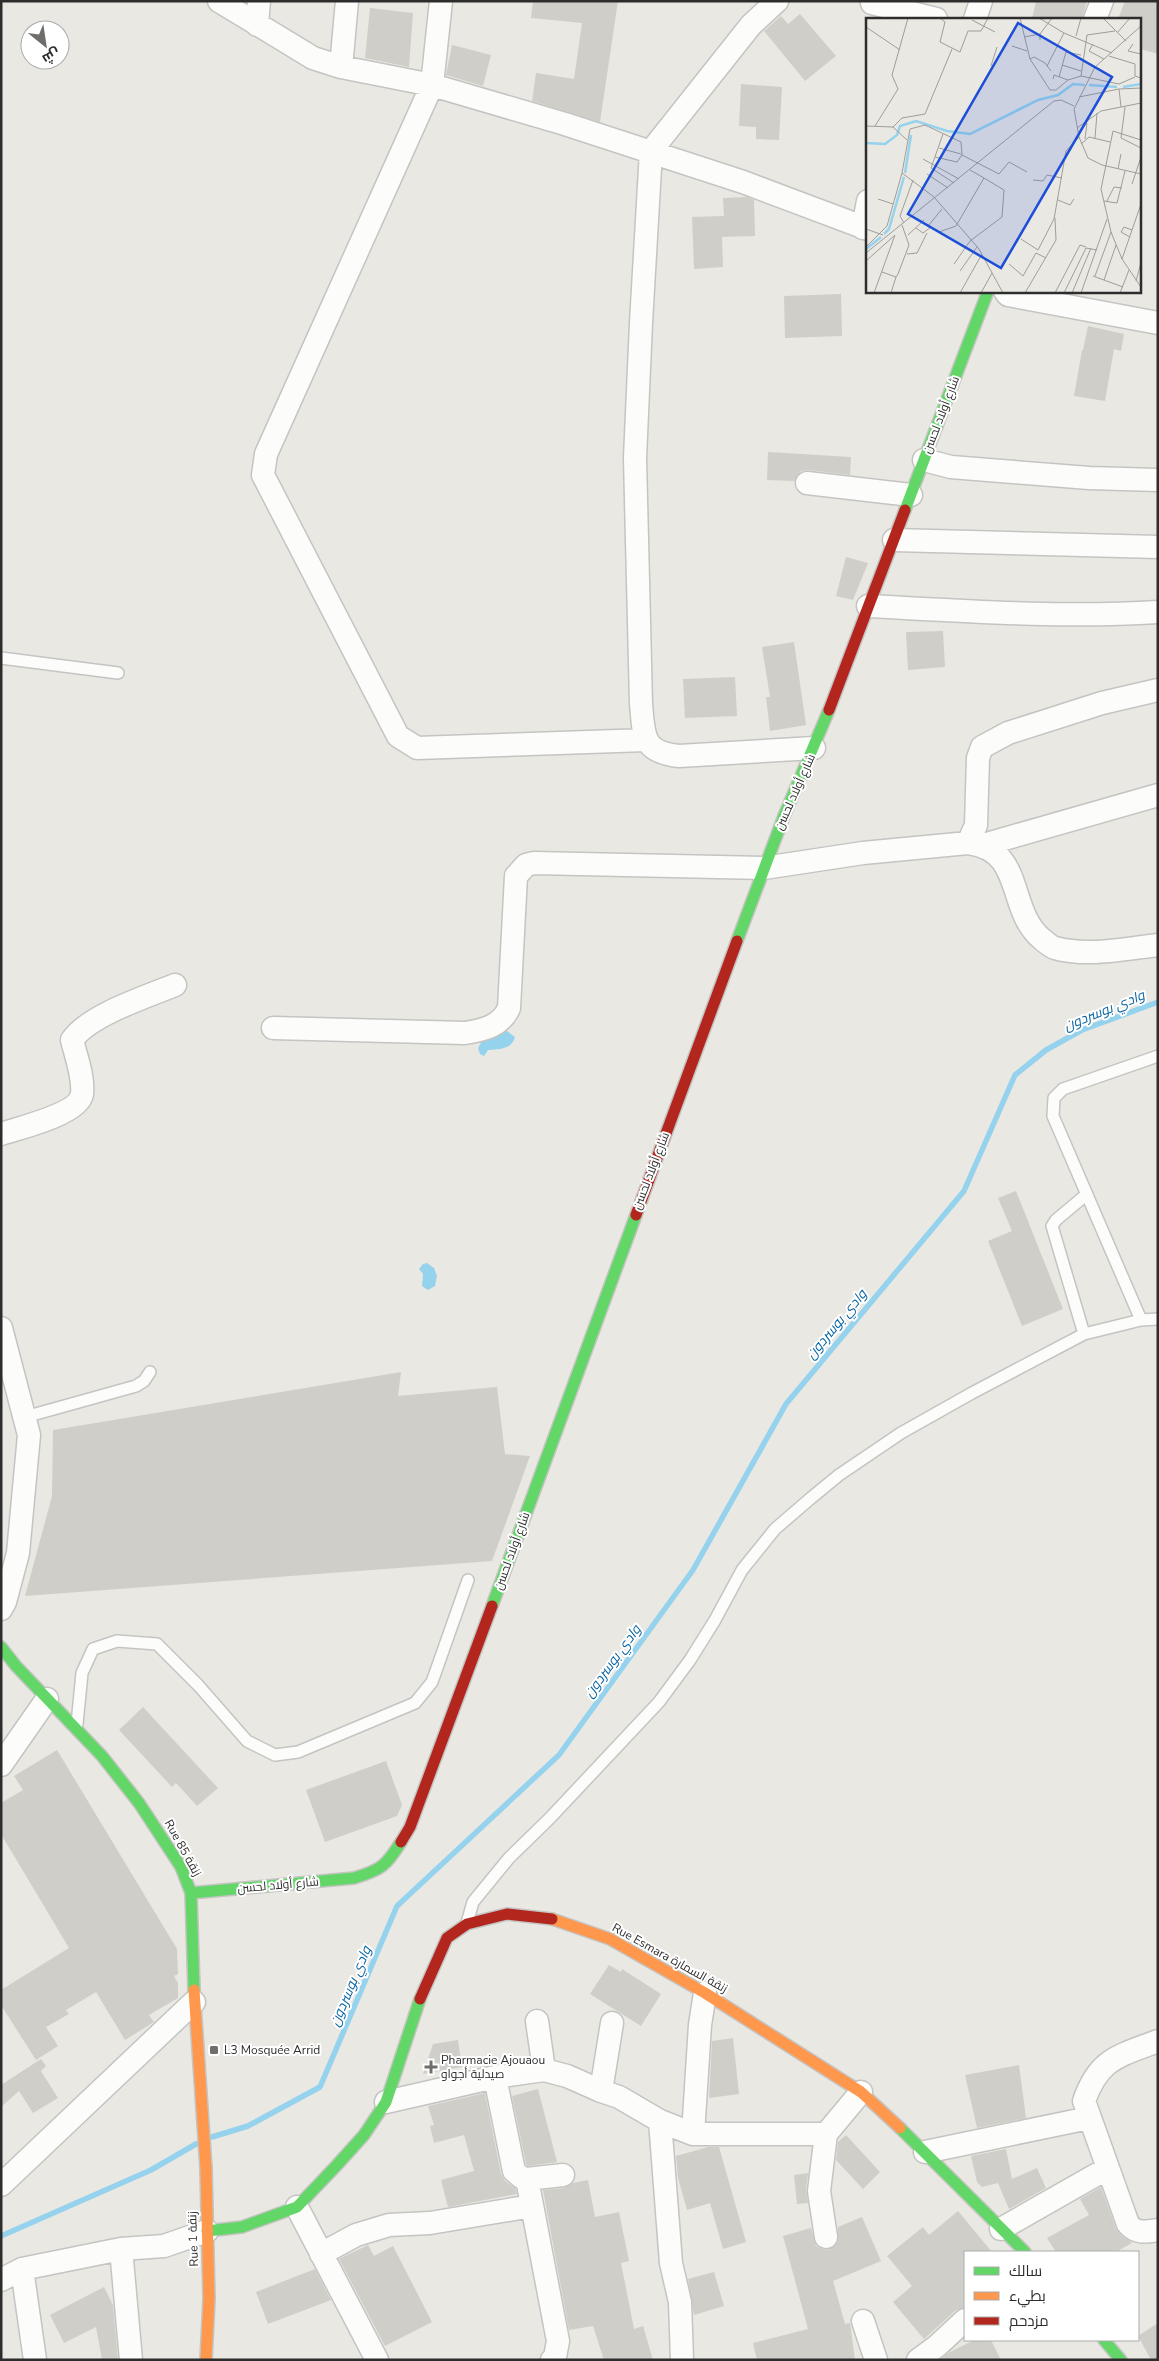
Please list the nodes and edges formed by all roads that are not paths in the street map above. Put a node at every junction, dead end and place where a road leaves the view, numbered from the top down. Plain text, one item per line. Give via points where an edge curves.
1 (219, 1) edge
2 (259, 1) edge
3 (347, 1) edge
4 (442, 1) edge
5 (777, 1) edge
6 (981, 1) edge
7 (1102, 1) edge
8 (868, 2) edge
9 (901, 14) edge
10 (929, 18) edge
11 (975, 18) edge
12 (1095, 18) edge
13 (257, 24) junction
14 (340, 67) junction
15 (432, 85) junction
16 (651, 151) junction
17 (865, 228) edge
18 (988, 292) edge
19 (1006, 292) edge
20 (1158, 323) edge
21 (924, 460) junction
22 (1158, 480) edge
23 (808, 483) dead end
24 (911, 495) junction
25 (894, 540) junction
26 (1158, 547) edge
27 (868, 606) junction
28 (1158, 612) edge
29 (1, 658) edge
30 (118, 673) dead end
31 (1158, 690) edge
32 (646, 740) junction
33 (814, 748) junction
34 (1158, 795) edge
35 (976, 844) junction
36 (764, 868) junction
37 (1158, 945) edge
38 (175, 985) dead end
39 (273, 1028) dead end
40 (1158, 1056) edge
41 (1, 1134) edge
42 (1087, 1194) junction
43 (1158, 1319) edge
44 (1141, 1320) junction
45 (1, 1328) edge
46 (1084, 1334) junction
47 (150, 1372) dead end
48 (25, 1417) junction
49 (468, 1580) dead end
50 (1, 1609) edge
51 (1, 1647) edge
52 (47, 1699) junction
53 (76, 1729) junction
54 (1, 1765) edge
55 (191, 1893) junction
56 (467, 1924) junction
57 (705, 1993) junction
58 (194, 2002) junction
59 (537, 2021) dead end
60 (612, 2023) dead end
61 (1158, 2042) edge
62 (544, 2070) junction
63 (495, 2078) junction
64 (601, 2092) junction
65 (861, 2092) junction
66 (386, 2102) junction
67 (202, 2118) joint
68 (1089, 2118) junction
69 (660, 2121) junction
70 (693, 2134) junction
71 (826, 2134) junction
72 (925, 2152) junction
73 (1108, 2168) junction
74 (563, 2175) dead end
75 (527, 2179) junction
76 (1, 2185) edge
77 (532, 2206) junction
78 (297, 2207) junction
79 (1001, 2229) junction
80 (1158, 2230) edge
81 (207, 2231) junction
82 (826, 2237) dead end
83 (121, 2250) junction
84 (1024, 2251) edge
85 (321, 2254) junction
86 (22, 2269) junction
87 (1, 2280) edge
88 (863, 2321) dead end
89 (964, 2321) edge
90 (35, 2360) edge
91 (131, 2360) edge
92 (206, 2360) edge
93 (377, 2360) edge
94 (552, 2360) edge
95 (682, 2360) edge
96 (876, 2360) edge
97 (918, 2360) edge

1 - 13 street
2 - 13 street
3 - 14 street
4 - 15 street
5 - 16 street via 751,25
6 - 11 street
7 - 12 street
8 - 9 street
9 - 10 street
13 - 14 street via 313,58
14 - 15 street
15 - 16 street
15 - 32 street via 266,454 263,475 398,736 417,748
16 - 17 street
16 - 32 street via 635,458 641,704
18 - 21 street, شارع أولاد لحسن
19 - 20 street
21 - 22 street via 961,467 1089,478
21 - 24 street, شارع أولاد لحسن
23 - 24 street
24 - 25 street, شارع أولاد لحسن
25 - 26 street
25 - 27 street, شارع أولاد لحسن
27 - 28 street via 954,611
27 - 33 street, شارع أولاد لحسن
29 - 30 lane
31 - 35 street via 1102,703 1008,733 982,747 978,758
32 - 33 street via 662,754 679,756
33 - 36 street, شارع أولاد لحسن
34 - 35 street
35 - 36 street via 863,853
35 - 37 street via 992,850 1002,859 1026,917 1038,936 1053,948 1096,952
36 - 39 street via 526,864 516,876 514,885 509,1008 496,1024 465,1033
36 - 55 street, شارع أولاد لحسن via 410,1827 390,1859 377,1871 354,1878
38 - 41 street via 79,1030 72,1040 81,1080 82,1094 77,1104 56,1115
40 - 42 lane via 1063,1089 1054,1098 1053,1116
42 - 44 lane
42 - 46 lane via 1052,1226
43 - 44 lane
44 - 46 lane
45 - 48 street
46 - 56 lane via 902,1433 839,1475 775,1530 742,1570 695,1652 659,1702 508,1858 473,1902
47 - 48 lane via 136,1386
48 - 50 street via 29,1435 23,1513 18,1553
49 - 53 lane via 432,1682 415,1703 298,1752 275,1755 247,1741 157,1644 117,1641 92,1649 82,1673
51 - 52 street, Rue 85 زنقة
52 - 53 street, Rue 85 زنقة
52 - 54 street
53 - 55 street, Rue 85 زنقة via 139,1803 181,1867
55 - 58 street, Rue 85 زنقة
56 - 57 street, Rue Esmara زنقة السمارة via 506,1914 553,1919 610,1938
56 - 66 street, Rue Esmara زنقة السمارة via 447,1938 438,1952
57 - 65 street, Rue Esmara زنقة السمارة
57 - 70 street
58 - 67 street, Rue 85 زنقة
58 - 76 street
59 - 62 street
60 - 64 street
61 - 68 street via 1122,2054 1102,2067 1091,2080 1084,2101
62 - 63 street
62 - 64 street via 567,2076
63 - 66 street
63 - 75 street via 514,2171
64 - 69 street via 619,2097
65 - 71 street
65 - 72 street, Rue Esmara زنقة السمارة
66 - 78 street, Rue Esmara زنقة السمارة via 364,2135
67 - 81 street, Rue زنقة 1
68 - 72 street
68 - 73 street
69 - 70 street
69 - 95 street via 671,2263 680,2302
70 - 71 street
71 - 82 street via 819,2191
72 - 79 street, Rue Esmara زنقة السمارة
73 - 79 street
73 - 80 street via 1128,2224 1140,2232
74 - 75 street
75 - 77 street
77 - 85 street via 430,2223 389,2225 356,2235
77 - 94 street via 558,2341
78 - 81 street, Rue Esmara زنقة السمارة via 242,2227
78 - 85 street
79 - 84 street, Rue Esmara زنقة السمارة
81 - 83 street via 164,2246
81 - 92 street, Rue زنقة 1 via 209,2299
83 - 86 street
83 - 91 street
85 - 93 street
86 - 87 street
86 - 90 street
88 - 96 street
89 - 97 street

